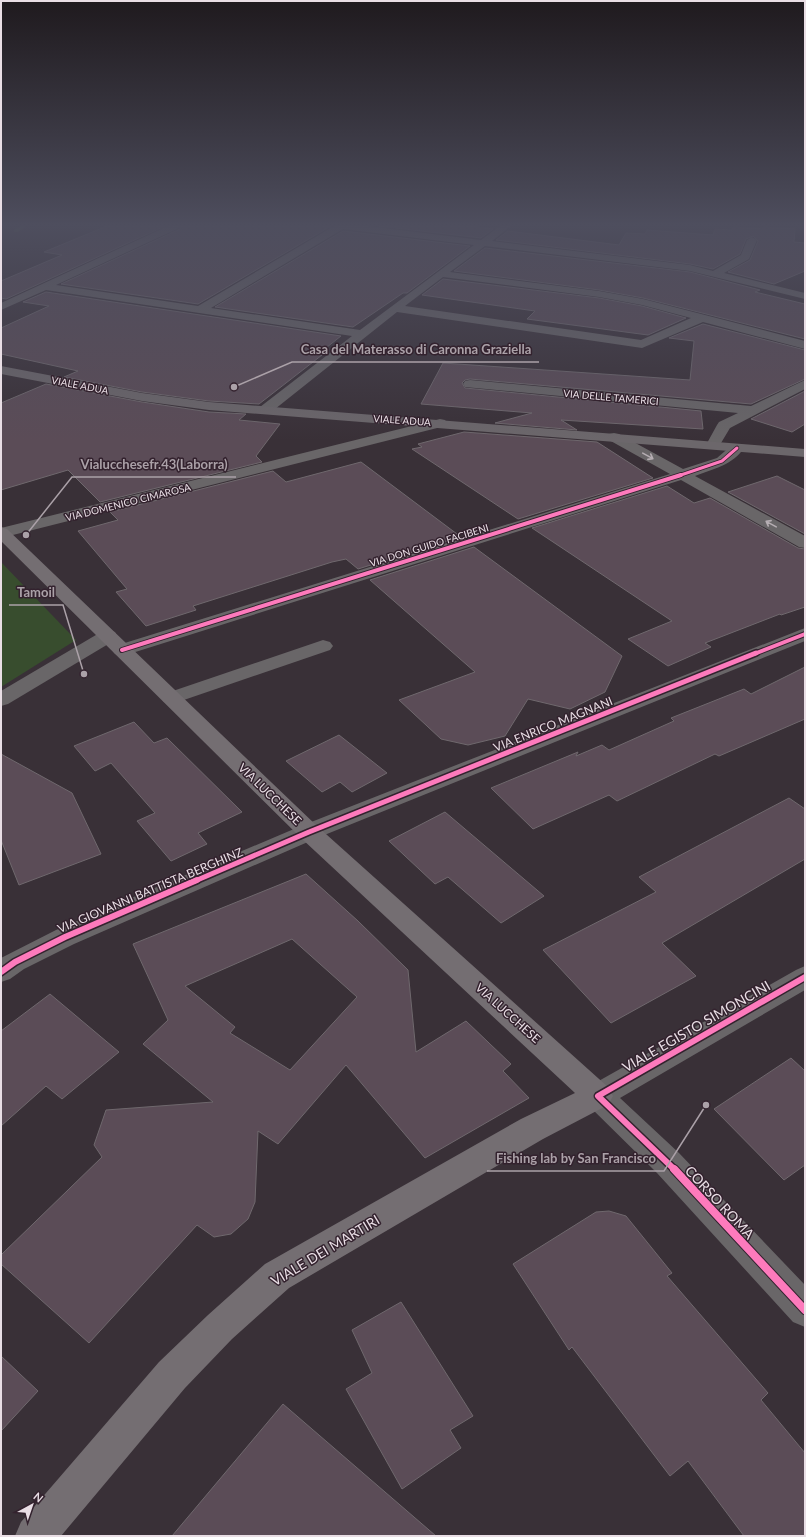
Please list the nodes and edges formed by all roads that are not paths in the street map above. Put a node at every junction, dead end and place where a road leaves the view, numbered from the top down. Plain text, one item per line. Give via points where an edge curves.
1 (21, 298) edge
2 (117, 298) edge
3 (220, 298) edge
4 (409, 298) edge
5 (619, 298) edge
6 (1, 307) edge
7 (395, 308) junction
8 (200, 310) junction
9 (704, 317) junction
10 (363, 334) junction
11 (805, 345) edge
12 (1, 370) edge
13 (470, 384) dead end
14 (805, 384) edge
15 (265, 410) junction
16 (752, 410) junction
17 (440, 423) junction
18 (614, 437) junction
19 (713, 445) junction
20 (737, 448) junction
21 (805, 453) edge
22 (682, 475) junction
23 (1, 533) edge
24 (805, 543) edge
25 (805, 634) edge
26 (115, 643) junction
27 (323, 646) dead end
28 (171, 698) junction
29 (1, 700) edge
30 (309, 832) junction
31 (1, 972) edge
32 (805, 977) edge
33 (598, 1096) junction
34 (805, 1310) edge
35 (35, 1536) edge

1 - 6 street
2 - 8 street
3 - 8 street
4 - 7 street
5 - 9 street
7 - 9 street via 642,344
7 - 10 street
8 - 10 street
9 - 11 street
10 - 15 street
12 - 15 main road, VIALE ADUA via 142,397
13 - 16 street, VIA DELLE TAMERICI
14 - 16 street
15 - 17 main road, VIALE ADUA
16 - 19 street via 724,425
17 - 18 main road, VIALE ADUA
17 - 23 street, VIA DOMENICO CIMAROSA
18 - 19 main road, VIALE ADUA
18 -> 22 street
19 - 20 main road, VIALE ADUA
20 - 21 main road, VIALE ADUA
20 - 22 street, VIA DON GUIDO FACIBENI via 722,461
24 -> 22 street
22 - 26 street, VIA DON GUIDO FACIBENI
23 - 26 main road, VIA LUCCHESE
25 - 30 street, VIA ENRICO MAGNANI
26 - 28 main road, VIA LUCCHESE
26 - 29 street, VIA DON GUIDO FACIBENI
27 - 28 street
28 - 30 main road, VIA LUCCHESE
30 - 31 street, VIA GIOVANNI BATTISTA BERGHINZ via 65,937 15,962
30 - 33 main road, VIA LUCCHESE
32 - 33 street, VIALE EGISTO SIMONCINI
33 - 34 street, CORSO ROMA via 668,1163
33 - 35 main road, VIALE DEI MARTIRI via 532,1129 277,1276 172,1375

